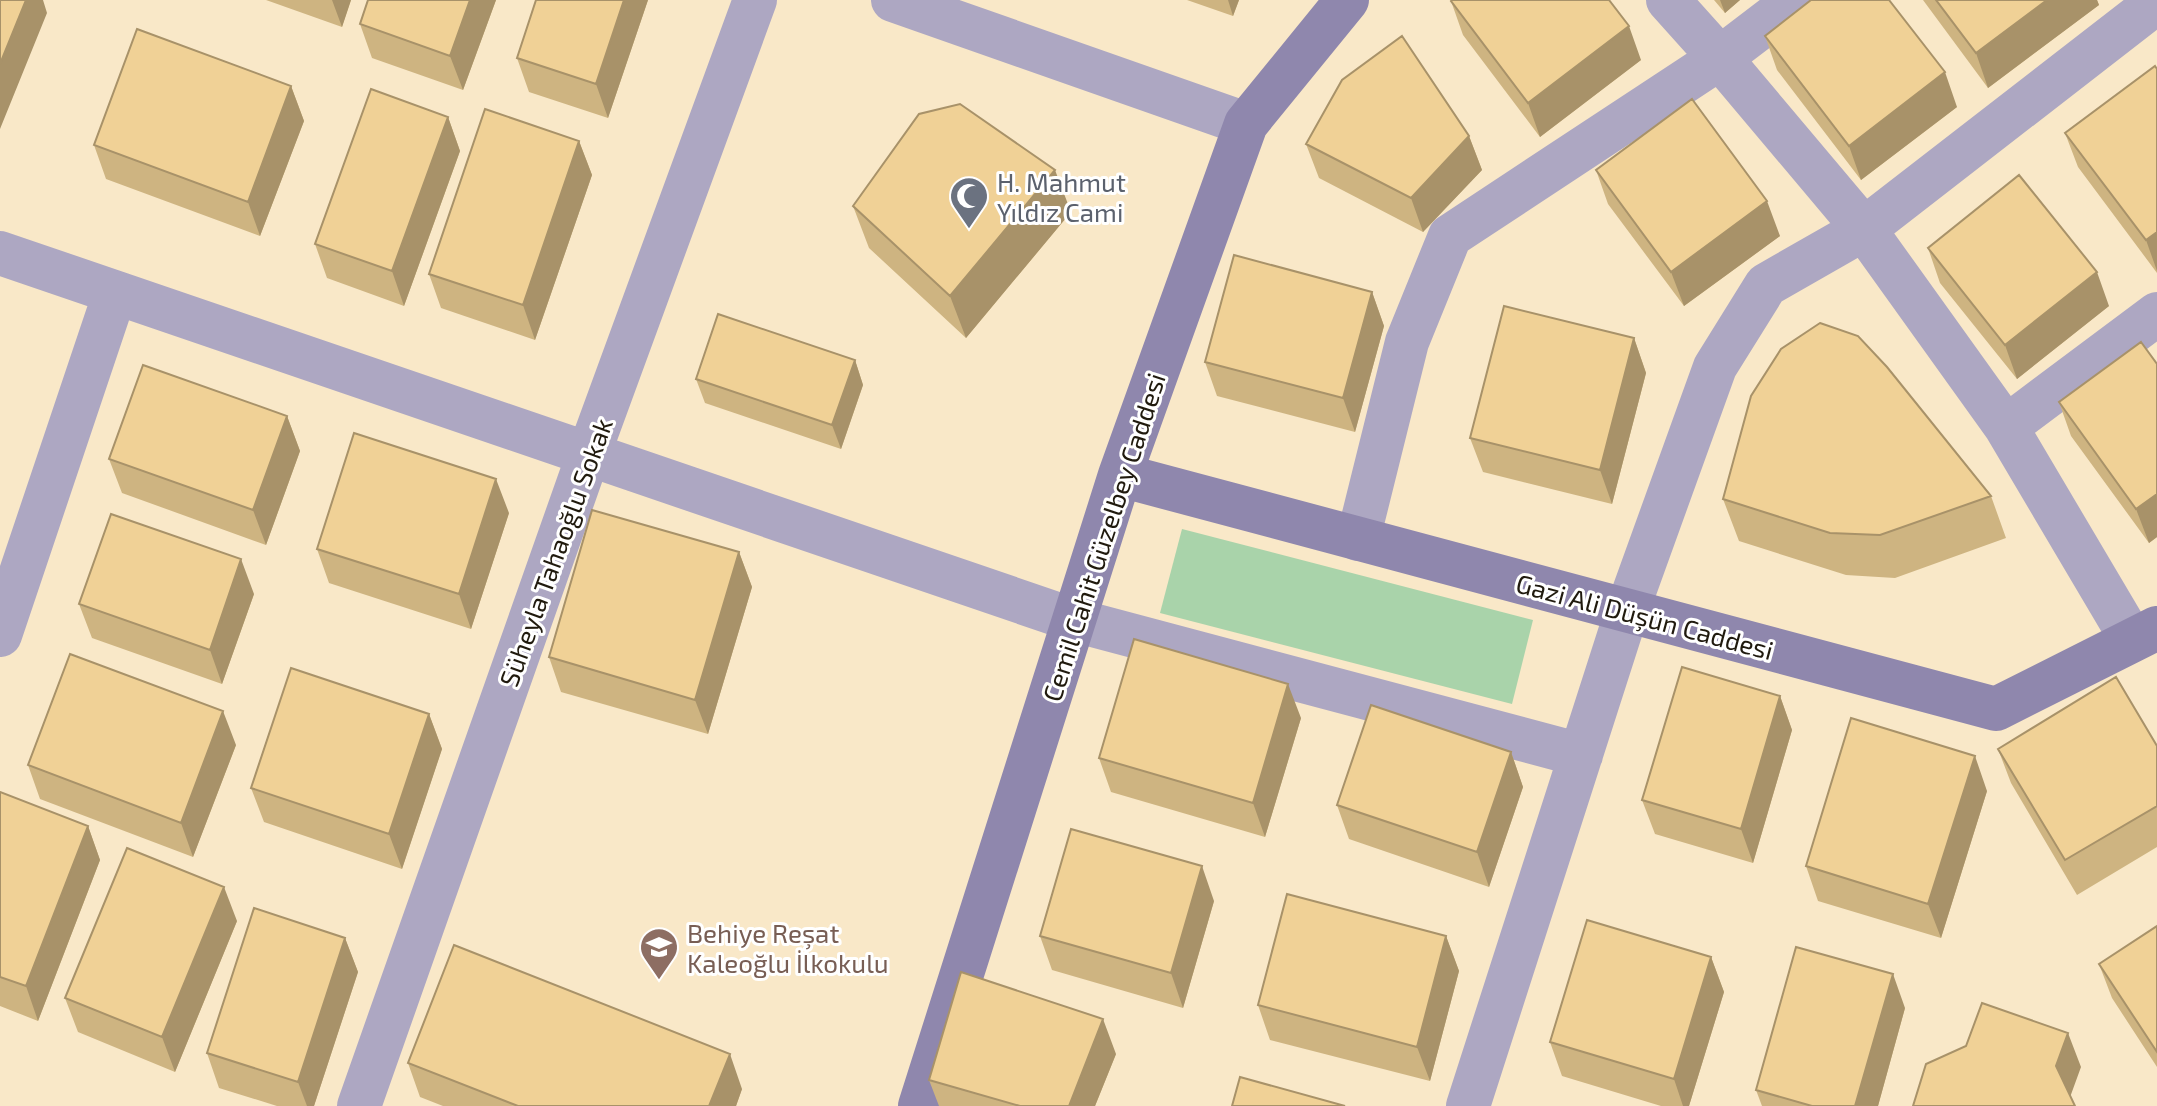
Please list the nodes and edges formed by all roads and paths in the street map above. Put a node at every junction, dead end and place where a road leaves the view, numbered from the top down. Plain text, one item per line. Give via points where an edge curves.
1 (755, 0) edge
2 (893, 0) edge
3 (1347, 0) edge
4 (1668, 0) edge
5 (1796, 0) edge
6 (2157, 2) edge
7 (1720, 58) junction
8 (1246, 124) junction
9 (1864, 229) junction
10 (0, 253) edge
11 (115, 293) junction
12 (2157, 314) edge
13 (2006, 427) junction
14 (588, 456) junction
15 (1120, 475) junction
16 (1358, 539) junction
17 (1627, 611) junction
18 (1074, 620) junction
19 (2145, 634) edge
20 (0, 635) edge
21 (1581, 755) junction
22 (1479, 1103) edge
23 (359, 1106) edge
24 (920, 1106) edge

1 - 14 street, Süheyla Tahaoğlu Sokak
2 - 8 street
3 - 8 street, Cemil Cahit Güzelbey Caddesi
4 - 7 street
5 - 7 street
6 - 9 street
7 - 9 street
7 - 16 street via 1450,236 1407,342
8 - 15 street, Cemil Cahit Güzelbey Caddesi
9 - 13 street
9 - 17 street via 1766,285 1715,367
10 - 11 street
11 - 14 street
11 - 20 street
12 - 13 street
13 - 19 street
14 - 18 street
14 - 23 street, Süheyla Tahaoğlu Sokak
15 - 16 street, Gazi Ali Düşün Caddesi
15 - 18 street, Cemil Cahit Güzelbey Caddesi
16 - 17 street, Gazi Ali Düşün Caddesi
17 - 19 street, Gazi Ali Düşün Caddesi via 1996,709
17 - 21 street
18 - 21 street
18 - 24 street, Cemil Cahit Güzelbey Caddesi
21 - 22 street

